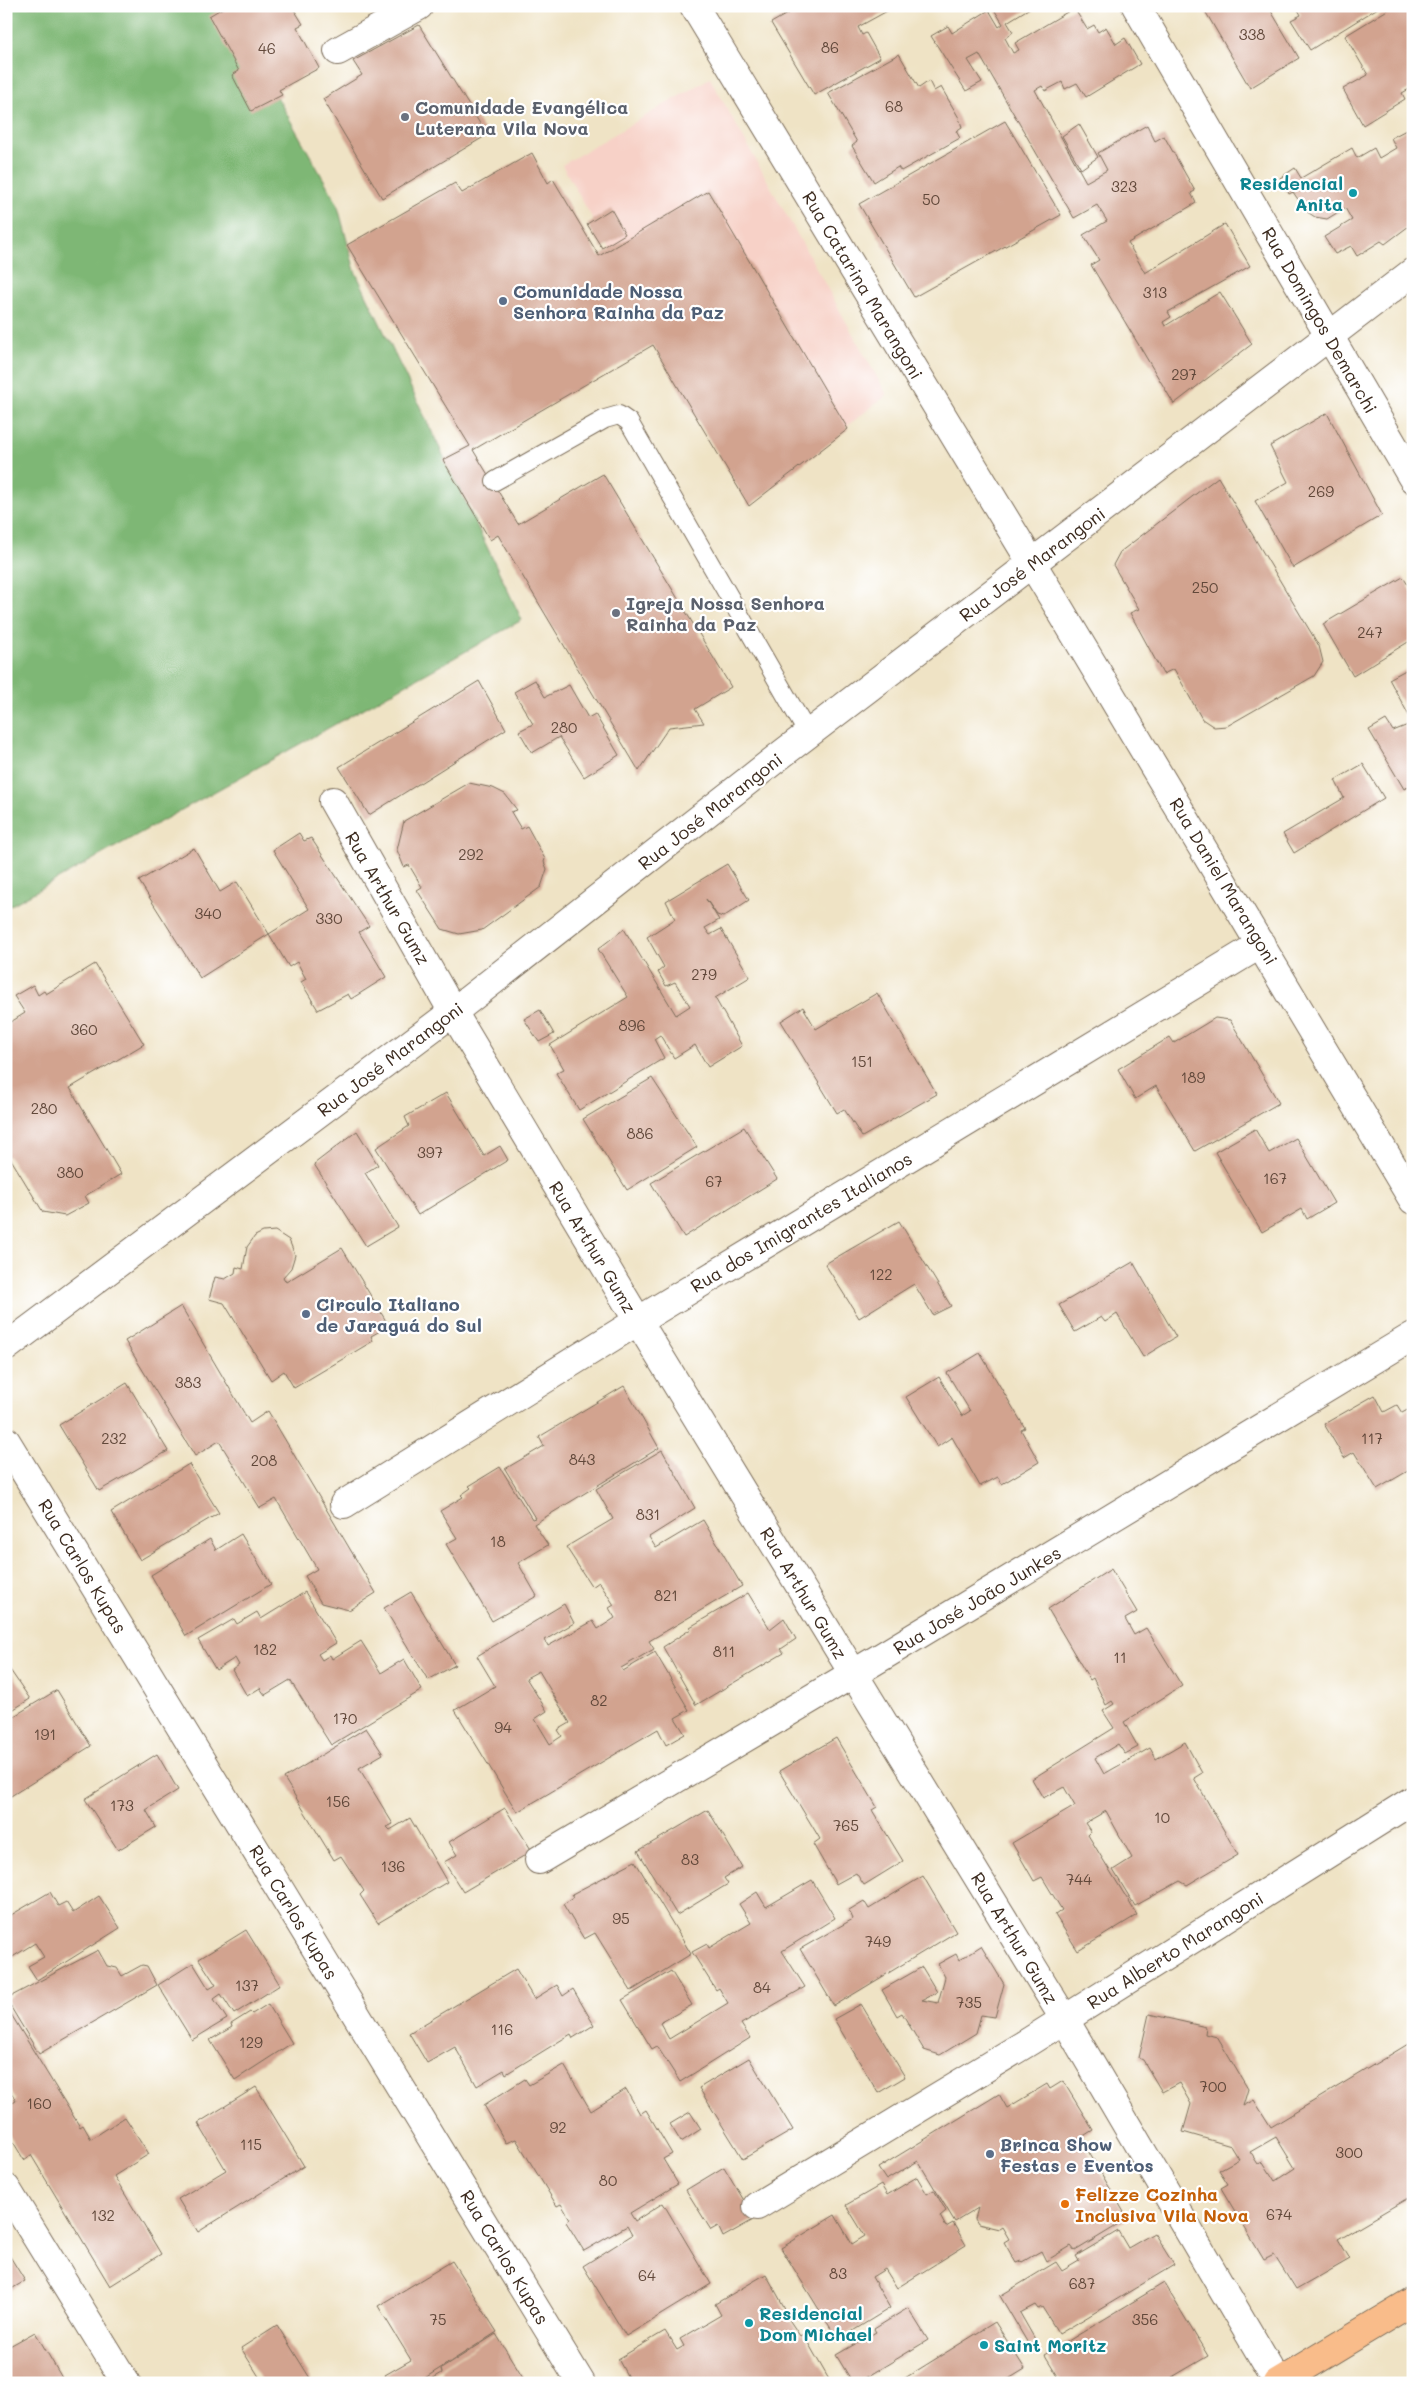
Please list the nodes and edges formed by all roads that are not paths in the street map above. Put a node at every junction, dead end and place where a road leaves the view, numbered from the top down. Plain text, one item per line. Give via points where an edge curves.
1 (419, 6) edge
2 (694, 6) edge
3 (1136, 6) edge
4 (338, 51) dead end
5 (1413, 272) edge
6 (1329, 335) junction
7 (1413, 479) edge
8 (496, 481) dead end
9 (1032, 564) junction
10 (808, 734) junction
11 (333, 801) dead end
12 (1261, 944) junction
13 (454, 1012) junction
14 (1413, 1200) edge
15 (638, 1322) junction
16 (1413, 1336) edge
17 (6, 1347) edge
18 (6, 1441) edge
19 (344, 1504) dead end
20 (853, 1674) junction
21 (1413, 1800) edge
22 (539, 1860) dead end
23 (1064, 2020) junction
24 (6, 2188) edge
25 (757, 2206) dead end
26 (1413, 2301) edge
27 (126, 2383) edge
28 (581, 2383) edge
29 (1278, 2383) edge

1 - 4 street
2 - 9 street, Rua Catarina Marangoni
3 - 6 street, Rua Domingos Demarchi
5 - 6 street, Rua José Marangoni
6 - 7 street, Rua Domingos Demarchi
6 - 9 street, Rua José Marangoni
8 - 10 lane via 605,419 619,415 629,422
9 - 10 street, Rua José Marangoni
9 - 12 street, Rua Daniel Marangoni
10 - 13 street, Rua José Marangoni
11 - 13 street, Rua Arthur Gumz
12 - 14 street, Rua Daniel Marangoni
12 - 15 street, Rua dos Imigrantes Italianos
13 - 15 street, Rua Arthur Gumz
13 - 17 street, Rua José Marangoni
15 - 19 street, Rua dos Imigrantes Italianos
15 - 20 street, Rua Arthur Gumz
16 - 20 street, Rua José João Junkes
18 - 28 street, Rua Carlos Kupas
20 - 22 street, Rua José João Junkes
20 - 23 street, Rua Arthur Gumz
21 - 23 street, Rua Alberto Marangoni
23 - 25 street, Rua Alberto Marangoni
23 - 29 street, Rua Arthur Gumz
24 - 27 street
26 - 29 main road

